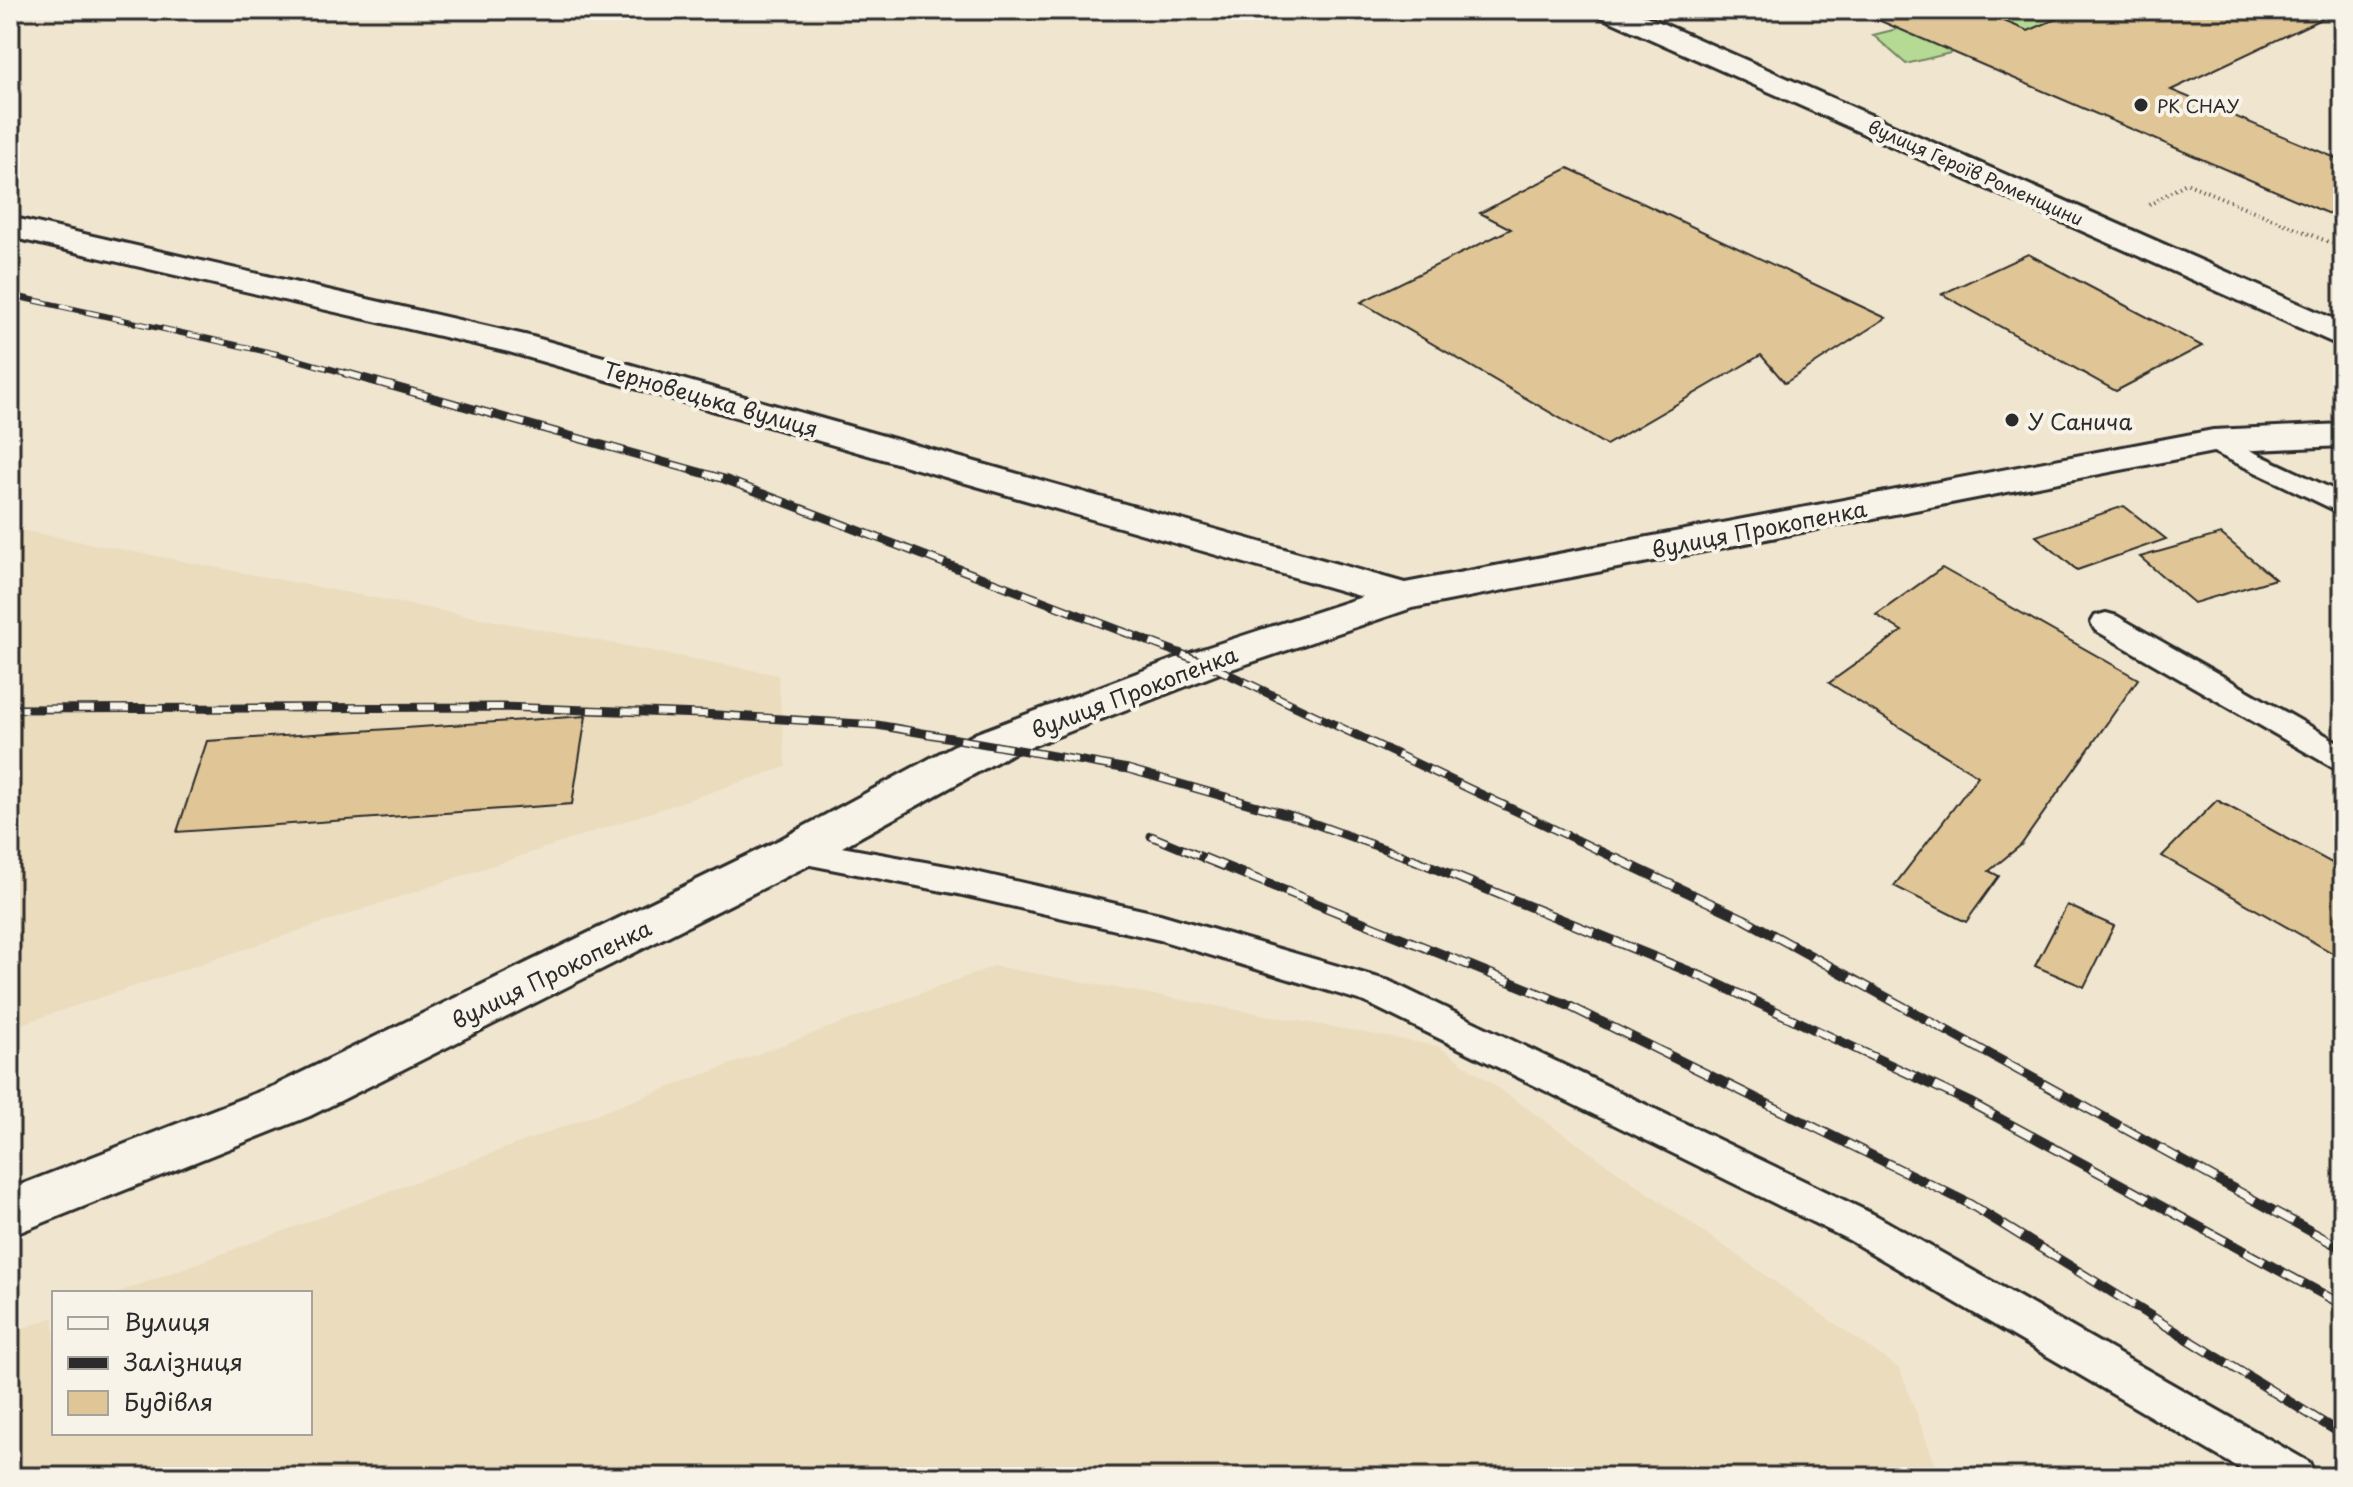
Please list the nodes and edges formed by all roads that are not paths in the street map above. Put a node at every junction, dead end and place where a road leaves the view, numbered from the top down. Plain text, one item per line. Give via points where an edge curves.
1 (1609, 10) edge
2 (10, 227) edge
3 (2343, 336) edge
4 (2343, 435) edge
5 (2213, 441) junction
6 (2343, 505) edge
7 (1405, 596) junction
8 (2106, 623) dead end
9 (2343, 759) edge
10 (797, 851) junction
11 (10, 1213) edge
12 (2294, 1477) edge

1 - 3 main road, вулиця Героїв Роменщини
2 - 7 main road, Терновецька вулиця via 517,343
4 - 5 main road, вулиця Прокопенка
5 - 6 lane
5 - 7 main road, вулиця Прокопенка
7 - 10 main road, вулиця Прокопенка via 1205,663 993,744
8 - 9 lane
10 - 11 main road, вулиця Прокопенка via 292,1101
10 - 12 lane via 1160,927 1376,991 1863,1228

